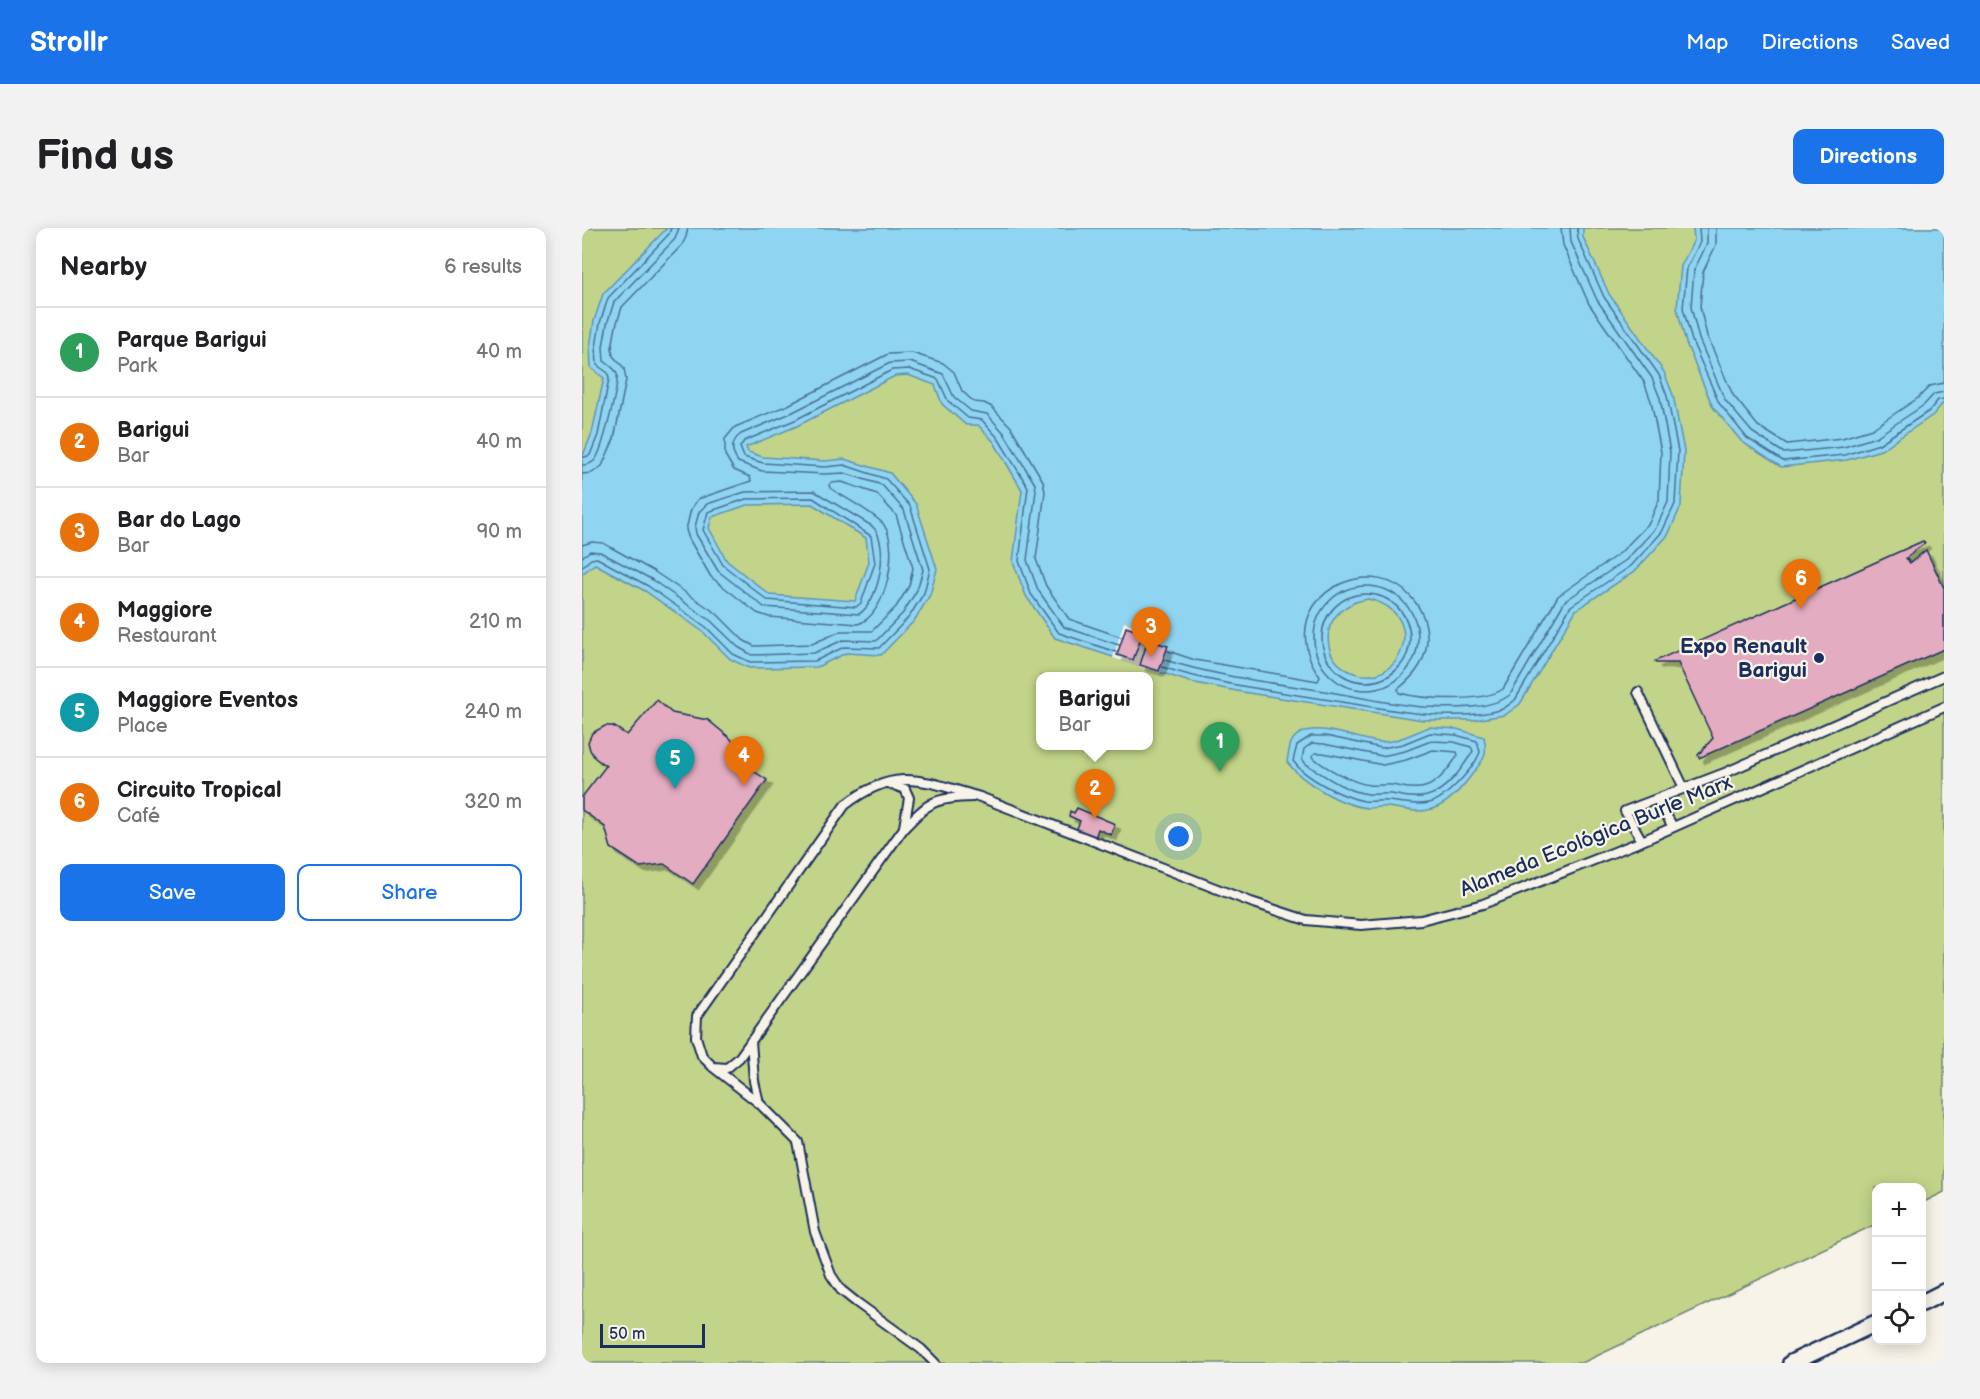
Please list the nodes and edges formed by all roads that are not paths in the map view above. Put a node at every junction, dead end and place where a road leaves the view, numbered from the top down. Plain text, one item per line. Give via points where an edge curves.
1 (1944, 676) edge
2 (1638, 692) dead end
3 (1944, 708) edge
4 (886, 781) junction
5 (1684, 788) junction
6 (980, 797) junction
7 (1657, 799) junction
8 (1673, 827) junction
9 (904, 828) junction
10 (1642, 841) junction
11 (751, 1039) junction
12 (713, 1067) junction
13 (759, 1102) junction
14 (1944, 1292) edge
15 (1926, 1301) edge
16 (1872, 1325) edge
17 (1818, 1357) edge
18 (935, 1363) edge
19 (1791, 1363) edge

1 - 5 lane
2 - 5 lane
3 - 8 lane, Alameda Ecológica Burle Marx
4 - 6 lane, Alameda Ecológica Burle Marx via 917,779
4 - 9 lane via 905,789 909,798
4 - 12 lane, Alameda Ecológica Burle Marx via 845,805 697,1016 696,1036 702,1056
5 - 7 lane
6 - 9 lane, Alameda Ecológica Burle Marx via 948,797 926,806
6 - 10 lane, Alameda Ecológica Burle Marx via 1306,920 1361,925 1421,920 1483,904
7 - 8 lane
7 - 10 lane via 1625,811
8 - 10 lane, Alameda Ecológica Burle Marx
9 - 11 lane, Alameda Ecológica Burle Marx
11 - 12 lane, Alameda Ecológica Burle Marx via 727,1068
11 - 13 lane
12 - 13 lane, Alameda Ecológica Burle Marx
13 - 18 lane, Alameda Ecológica Burle Marx via 798,1142 815,1232 831,1275 856,1302
14 - 15 street
16 - 17 street
17 - 19 street

